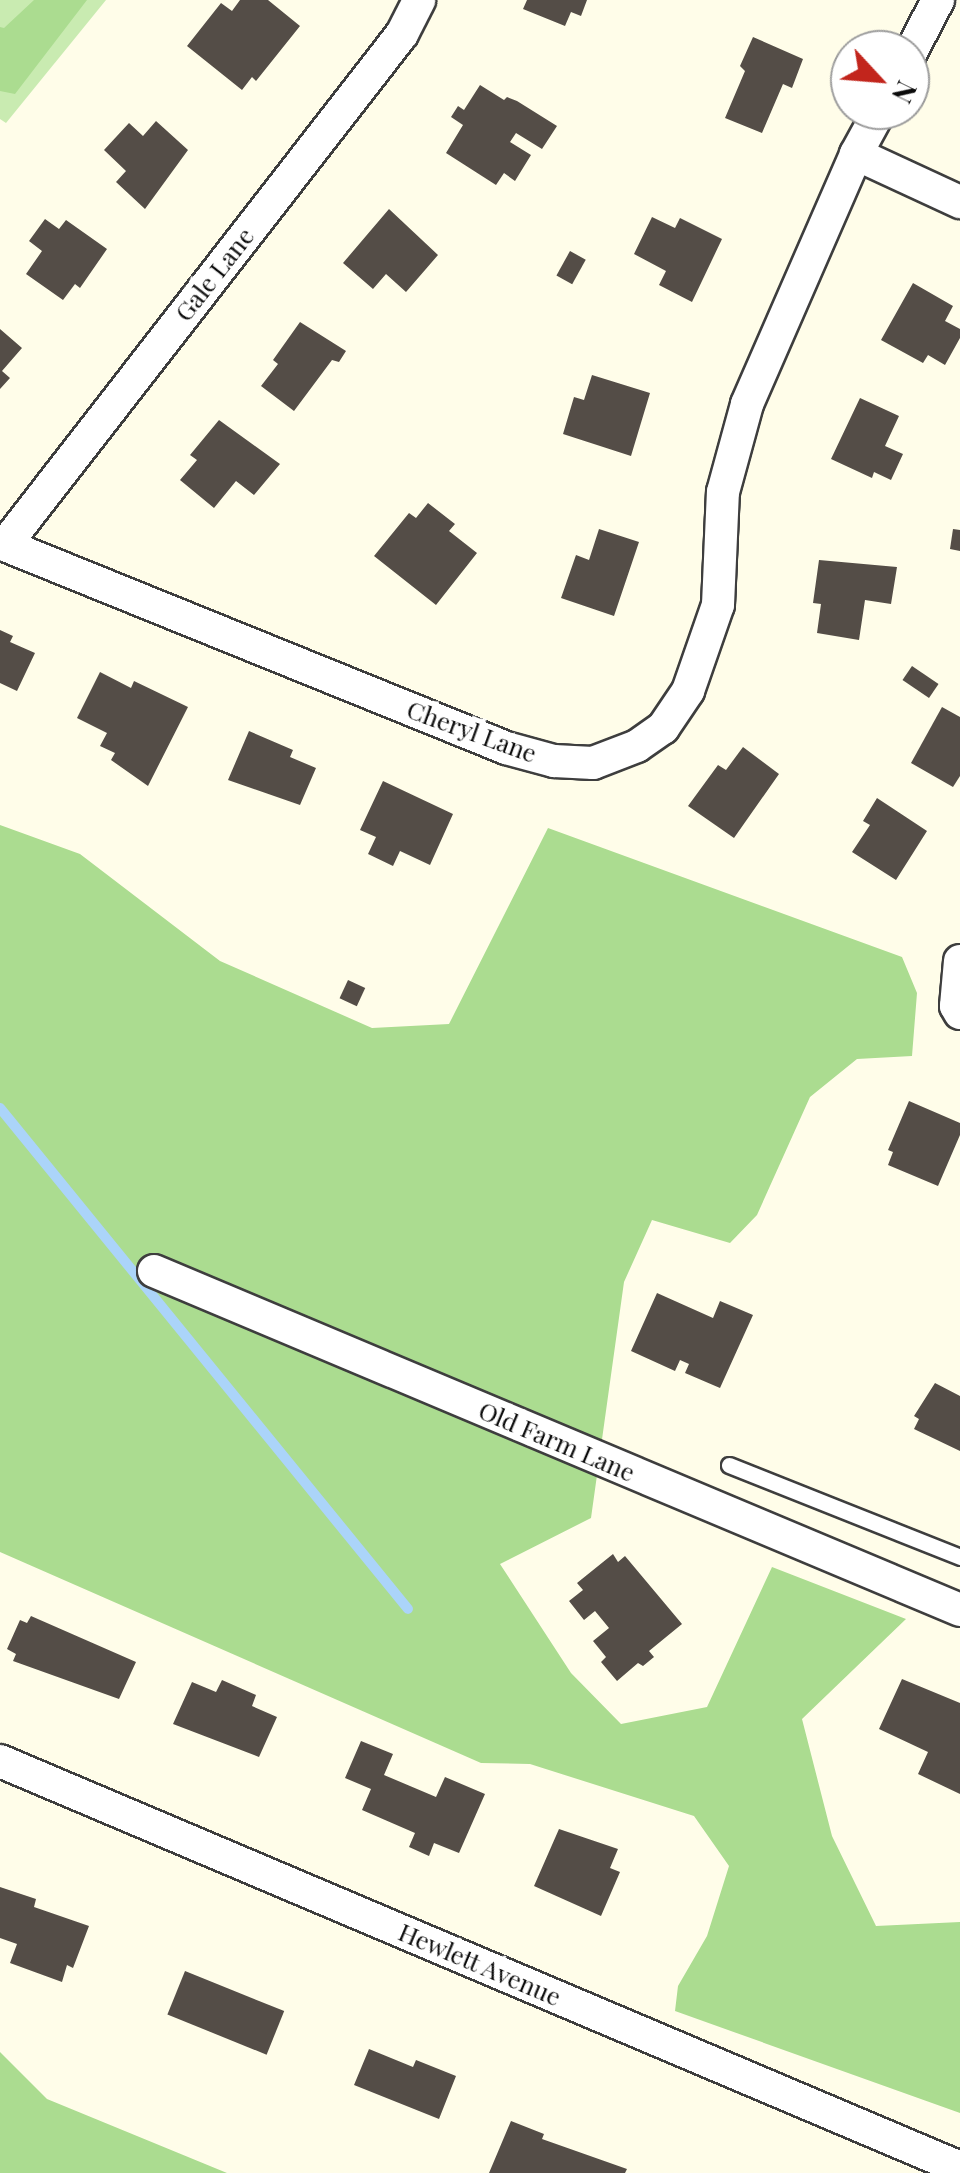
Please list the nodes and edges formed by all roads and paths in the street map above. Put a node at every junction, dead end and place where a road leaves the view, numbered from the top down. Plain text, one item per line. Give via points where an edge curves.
1 (419, 0) edge
2 (938, 0) edge
3 (922, 30) edge
4 (869, 130) edge
5 (856, 154) junction
6 (960, 202) edge
7 (3, 544) edge
8 (960, 961) edge
9 (960, 1013) edge
10 (154, 1271) dead end
11 (730, 1466) dead end
12 (960, 1557) edge
13 (960, 1610) edge
14 (0, 1761) edge
15 (957, 2169) edge

1 - 7 street, Gale Lane via 402,34
2 - 3 street
4 - 5 street, Cheryl Lane
5 - 6 street
5 - 7 street, Cheryl Lane via 748,404 723,492 718,605 688,691 663,728 638,746 593,763 506,748
8 - 9 street
10 - 13 street, Old Farm Lane
11 - 12 lane
14 - 15 street, Hewlett Avenue

